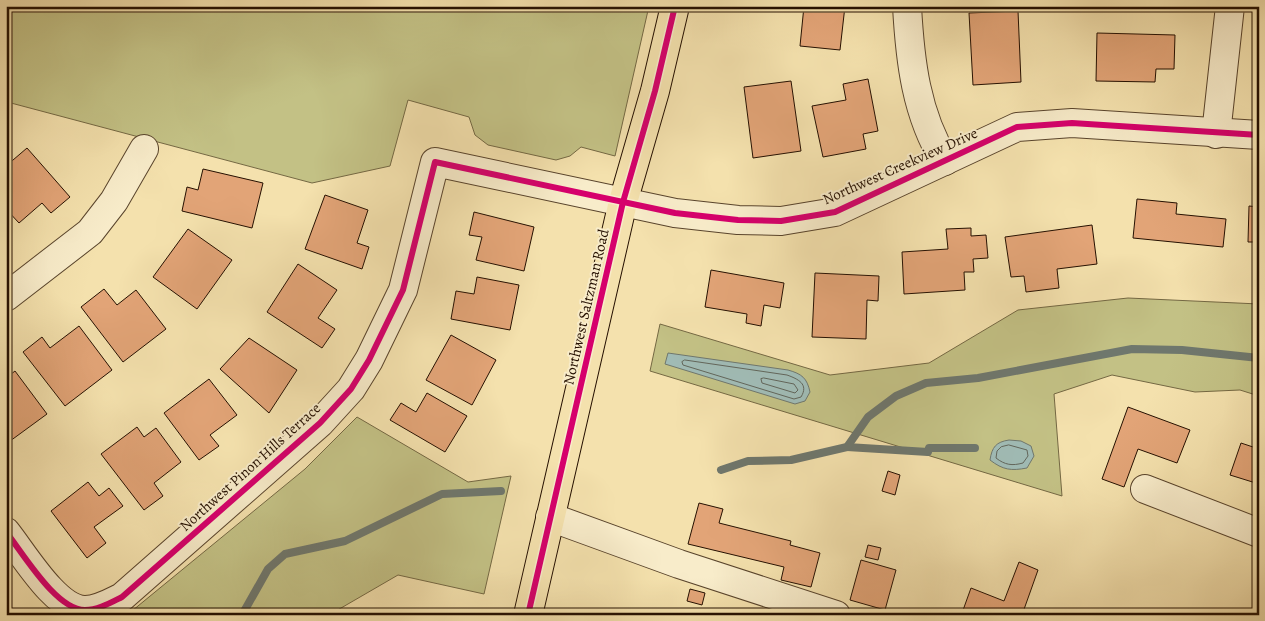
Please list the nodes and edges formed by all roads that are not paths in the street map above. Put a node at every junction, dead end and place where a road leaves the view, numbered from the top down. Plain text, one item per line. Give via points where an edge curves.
1 (675, 6) edge
2 (907, 6) edge
3 (1230, 6) edge
4 (1216, 134) junction
5 (1259, 135) edge
6 (144, 150) dead end
7 (435, 162) joint
8 (945, 162) junction
9 (623, 202) junction
10 (6, 298) edge
11 (1145, 490) dead end
12 (550, 517) junction
13 (6, 532) edge
14 (1259, 533) edge
15 (528, 615) edge
16 (836, 615) edge

1 - 9 main road, Northwest Saltzman Road
2 - 8 street via 918,100 932,141
3 - 4 street
4 - 5 street, Northwest Creekview Drive
4 - 8 street, Northwest Creekview Drive via 1046,123 1017,126
6 - 10 street via 114,201 90,232
7 - 9 street, Northwest Creekview Drive
7 - 13 street, Northwest Pinon Hills Terrace via 402,290 369,360 351,389 320,423 122,597 104,606 85,610 72,608 56,597
8 - 9 street, Northwest Creekview Drive via 835,212 781,221 684,214
9 - 12 main road, Northwest Saltzman Road
11 - 14 street
12 - 15 main road, Northwest Saltzman Road
12 - 16 street via 679,564

